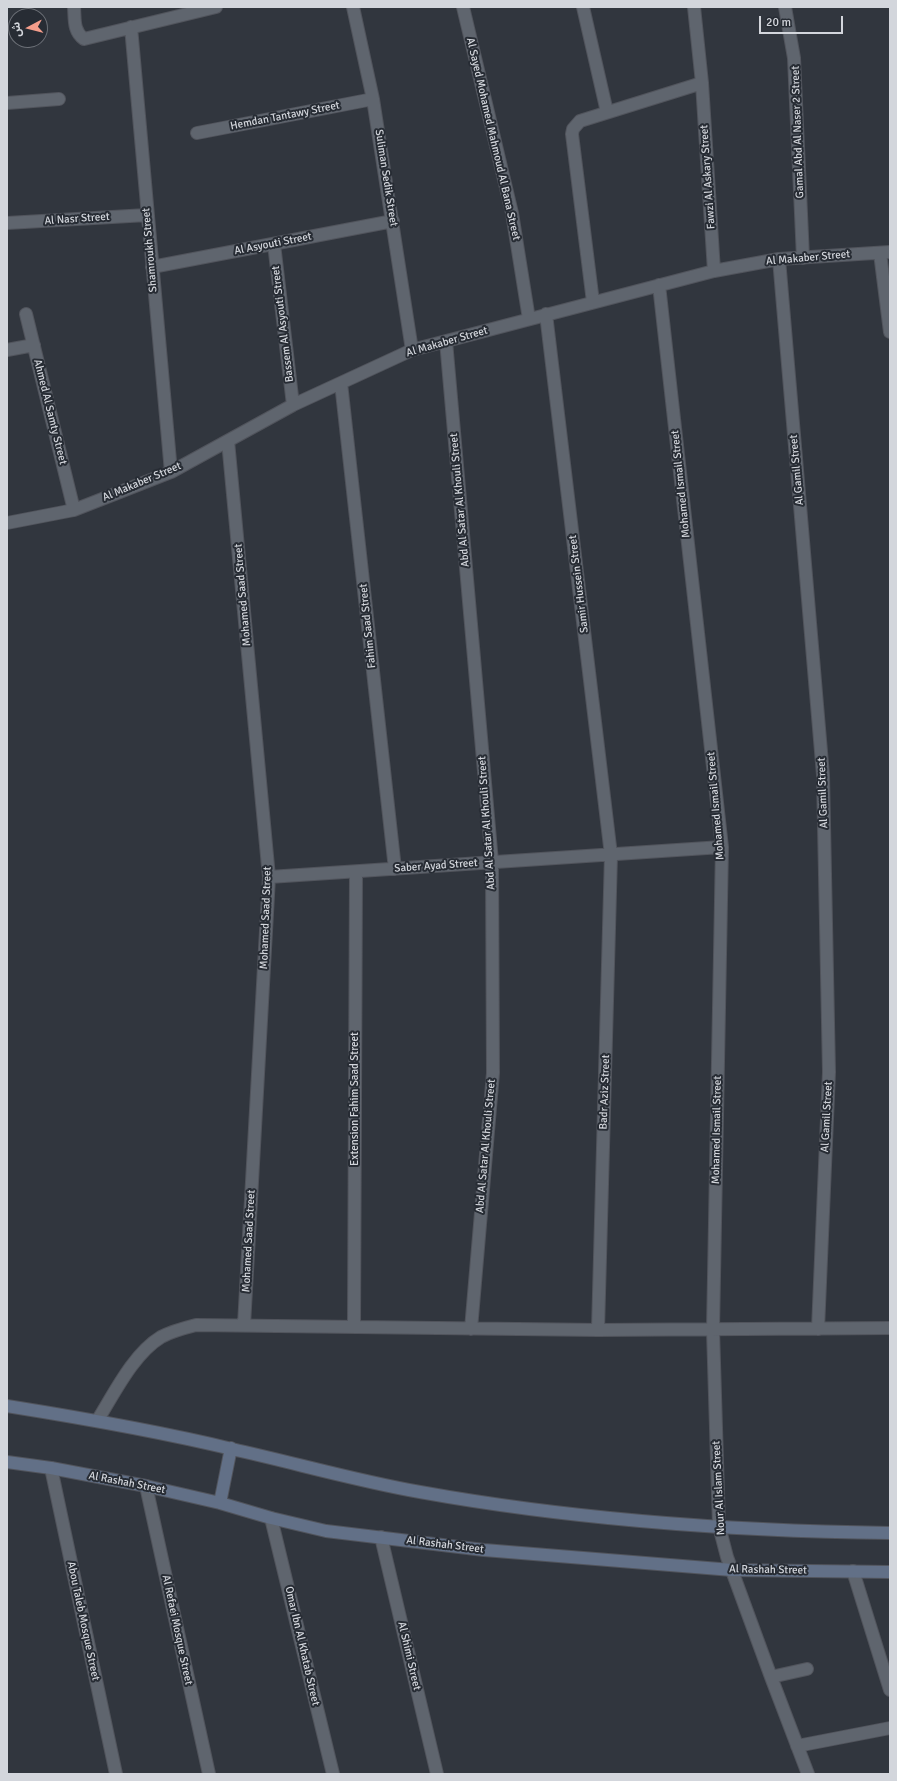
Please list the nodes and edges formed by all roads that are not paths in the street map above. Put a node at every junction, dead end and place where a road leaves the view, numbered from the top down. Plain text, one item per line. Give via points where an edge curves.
1 (74, 7) edge
2 (216, 7) edge
3 (353, 7) edge
4 (463, 7) edge
5 (583, 7) edge
6 (694, 7) edge
7 (786, 7) edge
8 (131, 28) junction
9 (702, 82) junction
10 (59, 99) dead end
11 (373, 99) junction
12 (7, 103) edge
13 (607, 112) junction
14 (197, 133) dead end
15 (147, 215) junction
16 (393, 222) junction
17 (7, 224) edge
18 (274, 244) junction
19 (885, 252) edge
20 (803, 258) junction
21 (779, 259) junction
22 (152, 267) junction
23 (714, 271) junction
24 (659, 285) junction
25 (593, 302) junction
26 (26, 314) dead end
27 (546, 314) junction
28 (530, 319) junction
29 (890, 332) edge
30 (446, 341) junction
31 (34, 345) junction
32 (7, 350) edge
33 (412, 350) junction
34 (341, 382) junction
35 (293, 405) junction
36 (228, 441) junction
37 (171, 472) junction
38 (74, 510) junction
39 (7, 523) edge
40 (722, 847) junction
41 (611, 855) junction
42 (492, 862) junction
43 (395, 869) junction
44 (356, 872) junction
45 (269, 877) junction
46 (244, 1325) junction
47 (354, 1327) junction
48 (890, 1328) edge
49 (471, 1329) junction
50 (818, 1329) junction
51 (598, 1330) junction
52 (713, 1330) junction
53 (7, 1406) edge
54 (97, 1421) junction
55 (231, 1448) junction
56 (7, 1462) edge
57 (51, 1468) junction
58 (146, 1486) junction
59 (220, 1503) junction
60 (271, 1518) junction
61 (719, 1526) junction
62 (890, 1533) edge
63 (381, 1537) junction
64 (732, 1570) junction
65 (853, 1571) junction
66 (890, 1572) edge
67 (807, 1669) dead end
68 (771, 1677) junction
69 (890, 1690) edge
70 (890, 1728) edge
71 (797, 1746) junction
72 (116, 1774) edge
73 (209, 1774) edge
74 (333, 1774) edge
75 (437, 1774) edge
76 (808, 1774) edge

1 - 8 street via 75,26 78,35 84,39
2 - 8 street
3 - 11 street, Suliman Sedik Street
4 - 28 street, Al Sayed Mohamed Mahmoud Al Bana Street via 512,213
5 - 13 street
6 - 9 street, Fawzi Al Askary Street
7 - 20 street, Gamal Abd Al Naser 2 Street via 794,58
8 - 15 street, Shamroukh Street
9 - 13 street
9 - 23 street, Fawzi Al Askary Street
10 - 12 street
11 - 14 street, Hemdan Tantawy Street
11 - 16 street, Suliman Sedik Street
13 - 25 street via 580,121 572,134
15 - 17 street, Al Nasr Street
15 - 22 street, Shamroukh Street
16 - 18 street, Al Asyouti Street
16 - 33 street, Suliman Sedik Street
18 - 22 street, Al Asyouti Street
18 - 35 street, Bassem Al Asyouti Street
19 - 20 street, Al Makaber Street
19 - 29 street
20 - 21 street, Al Makaber Street
21 - 23 street, Al Makaber Street
21 - 50 street, Al Gamil Street via 823,775 829,1072
22 - 37 street, Shamroukh Street
23 - 24 street, Al Makaber Street
24 - 25 street, Al Makaber Street
24 - 40 street, Mohamed Ismail Street
25 - 27 street, Al Makaber Street
26 - 31 street, Ahmed Al Samty Street
27 - 28 street, Al Makaber Street
27 - 41 street, Samir Hussein Street
28 - 30 street, Al Makaber Street
30 - 33 street, Al Makaber Street
30 - 42 street, Abd Al Satar Al Khouli Street
31 - 32 street
31 - 38 street, Ahmed Al Samty Street
33 - 34 street, Al Makaber Street
34 - 35 street, Al Makaber Street
34 - 43 street, Fahim Saad Street
35 - 36 street, Al Makaber Street
36 - 37 street, Al Makaber Street
36 - 45 street, Mohamed Saad Street
37 - 38 street, Al Makaber Street
38 - 39 street, Al Makaber Street
40 - 41 street, Saber Ayad Street
40 - 52 street, Mohamed Ismail Street
41 - 42 street, Saber Ayad Street
41 - 51 street, Badr Aziz Street
42 - 43 street, Saber Ayad Street
42 - 49 street, Abd Al Satar Al Khouli Street via 493,1073
43 - 44 street, Saber Ayad Street
44 - 45 street, Saber Ayad Street
44 - 47 street, Extension Fahim Saad Street
45 - 46 street, Mohamed Saad Street
46 - 47 street
46 - 54 street via 196,1325 178,1329 161,1337 134,1363
47 - 49 street
48 - 50 street
49 - 51 street
50 - 52 street
51 - 52 street
52 - 61 street, Nour Al Islam Street
53 - 54 main road
54 - 55 main road
55 - 59 main road
55 - 61 main road via 331,1474 427,1493 515,1507 611,1518
56 - 57 main road, Al Rashah Street
57 - 58 main road, Al Rashah Street
57 - 72 street, Abou Taleb Mosque Street
58 - 59 main road, Al Rashah Street
58 - 73 street, Al Refaei Mosque Street
59 - 60 main road, Al Rashah Street
60 - 63 main road, Al Rashah Street via 326,1531
60 - 74 street, Omar Ibn Al Khatab Street
61 - 62 main road via 814,1532
61 - 64 street, Nour Al Islam Street
63 - 64 main road, Al Rashah Street via 484,1550
63 - 75 street, Al Shimi Street
64 - 65 main road, Al Rashah Street
64 - 68 street, Nour Al Islam Street
65 - 66 main road, Al Rashah Street
65 - 69 street
67 - 68 street
68 - 71 street, Nour Al Islam Street
70 - 71 street
71 - 76 street, Nour Al Islam Street

